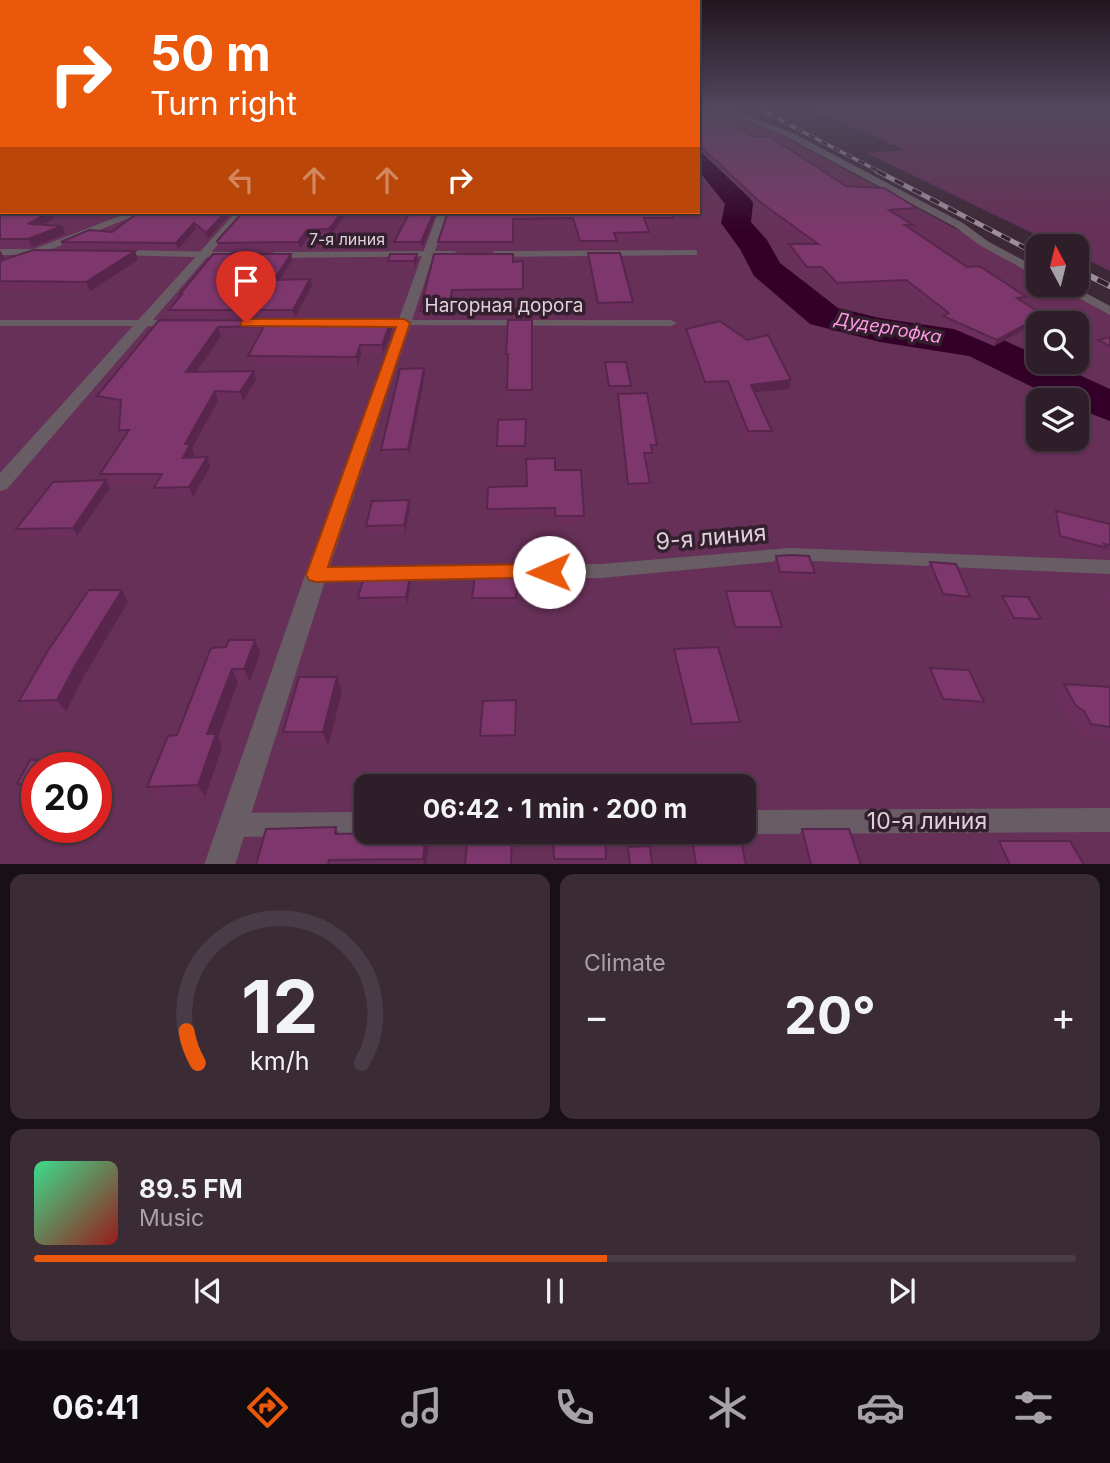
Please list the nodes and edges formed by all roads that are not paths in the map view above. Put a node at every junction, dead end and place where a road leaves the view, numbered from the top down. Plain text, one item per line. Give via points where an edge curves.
1 (817, 149) edge
2 (134, 214) edge
3 (239, 214) edge
4 (442, 214) edge
5 (0, 252) edge
6 (34, 252) junction
7 (62, 252) edge
8 (104, 253) edge
9 (694, 253) dead end
10 (428, 254) junction
11 (470, 254) edge
12 (484, 254) edge
13 (201, 255) junction
14 (241, 255) edge
15 (268, 255) edge
16 (0, 266) edge
17 (1026, 266) edge
18 (1086, 298) edge
19 (1110, 311) edge
20 (0, 323) edge
21 (141, 323) junction
22 (183, 323) edge
23 (362, 323) edge
24 (404, 323) junction
25 (671, 323) dead end
26 (0, 485) edge
27 (1110, 568) edge
28 (316, 575) junction
29 (1110, 820) edge
30 (756, 822) edge
31 (354, 824) edge
32 (231, 825) junction
33 (219, 864) edge

1 - 17 street
2 - 6 street
3 - 13 street
4 - 10 street
5 - 6 lane
6 - 7 lane
6 - 16 street
8 - 13 lane
9 - 12 lane
10 - 11 lane, 7-я линия
10 - 15 lane, 7-я линия
10 - 24 street
13 - 14 lane
13 - 21 street
18 - 19 street
20 - 21 lane
21 - 22 lane
21 - 26 street
23 - 24 lane, Нагорная дорога
24 - 25 lane, Нагорная дорога
24 - 28 street
27 - 28 lane, 9-я линия via 790,554 601,571
28 - 32 street
29 - 30 lane, 10-я линия
31 - 32 lane
32 - 33 street

